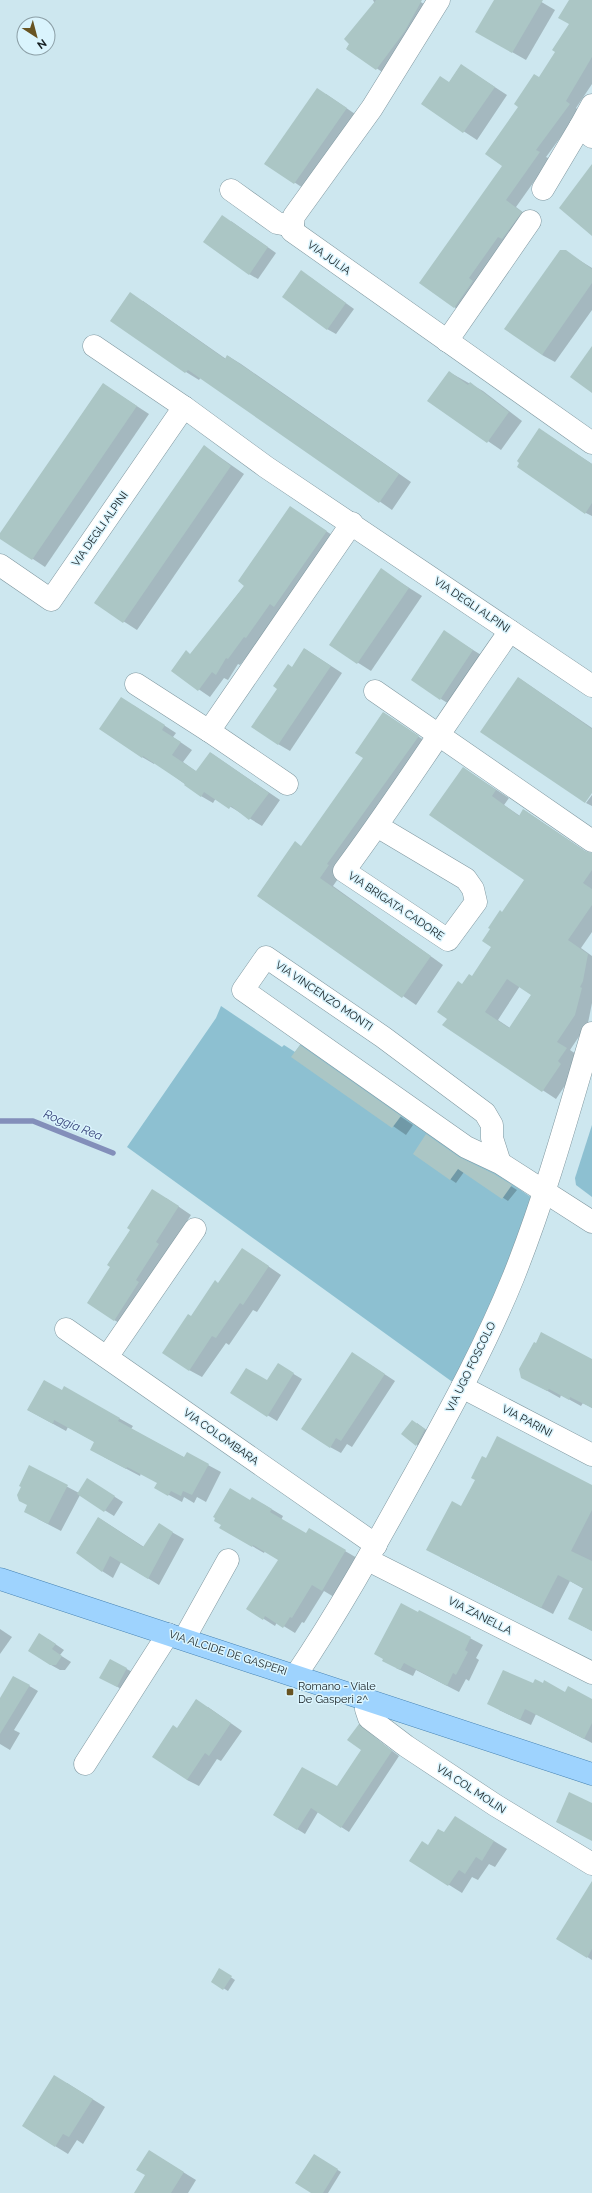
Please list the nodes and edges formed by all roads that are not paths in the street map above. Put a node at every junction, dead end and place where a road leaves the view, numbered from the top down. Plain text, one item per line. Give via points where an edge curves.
1 (439, 0) edge
2 (592, 105) edge
3 (586, 132) edge
4 (543, 189) dead end
5 (231, 190) dead end
6 (530, 222) dead end
7 (293, 226) junction
8 (447, 341) junction
9 (94, 346) dead end
10 (184, 407) junction
11 (592, 443) edge
12 (352, 523) junction
13 (0, 565) edge
14 (510, 631) junction
15 (136, 684) dead end
16 (592, 686) edge
17 (375, 691) dead end
18 (209, 731) junction
19 (438, 734) junction
20 (287, 784) dead end
21 (377, 826) junction
22 (592, 841) edge
23 (592, 1033) edge
24 (491, 1133) junction
25 (466, 1147) junction
26 (500, 1162) junction
27 (545, 1193) junction
28 (592, 1222) edge
29 (195, 1229) dead end
30 (66, 1329) dead end
31 (107, 1357) junction
32 (462, 1387) junction
33 (592, 1455) edge
34 (372, 1552) junction
35 (228, 1560) dead end
36 (0, 1578) edge
37 (176, 1637) junction
38 (592, 1673) edge
39 (296, 1675) junction
40 (368, 1701) junction
41 (85, 1764) dead end
42 (592, 1774) edge
43 (592, 1864) edge

1 - 7 street via 372,108 294,216
2 - 3 street
3 - 4 street
5 - 7 street via 277,223
6 - 8 street
7 - 8 street, VIA JULIA via 292,231
8 - 11 street, VIA JULIA
9 - 10 street, VIA DEGLI ALPINI
10 - 12 street, VIA DEGLI ALPINI via 266,467
10 - 13 street, VIA DEGLI ALPINI via 51,600
12 - 14 street, VIA DEGLI ALPINI
12 - 18 street
14 - 16 street, VIA DEGLI ALPINI
14 - 19 street, VIA BRIGATA CADORE
15 - 18 street
17 - 19 street
18 - 20 street
19 - 21 street, VIA BRIGATA CADORE
19 - 22 street
21 - 21 street, VIA BRIGATA CADORE via 344,871 448,940 476,902 473,889 466,879
23 - 27 street, VIA UGO FOSCOLO
24 - 25 street via 476,1146
24 - 25 street, VIA VINCENZO MONTI via 492,1125 485,1113 383,1037 266,957 243,990
24 - 26 street, VIA VINCENZO MONTI
25 - 26 street, VIA VINCENZO MONTI
26 - 27 street, VIA VINCENZO MONTI
27 - 28 street, VIA VINCENZO MONTI
27 - 32 street, VIA UGO FOSCOLO via 505,1297
29 - 31 street
30 - 31 street, VIA COLOMBARA
31 - 34 street, VIA COLOMBARA
32 - 33 street, VIA PARINI
32 - 34 street, VIA UGO FOSCOLO
34 - 38 street, VIA ZANELLA
34 - 39 street, VIA UGO FOSCOLO
35 - 37 street
36 - 37 main road, VIA ALCIDE DE GASPERI
37 - 39 main road, VIA ALCIDE DE GASPERI
37 - 41 street
39 - 40 main road, VIA ALCIDE DE GASPERI
40 - 42 main road, VIA ALCIDE DE GASPERI
40 - 43 street, VIA COL MOLIN via 366,1709 369,1718 406,1746

